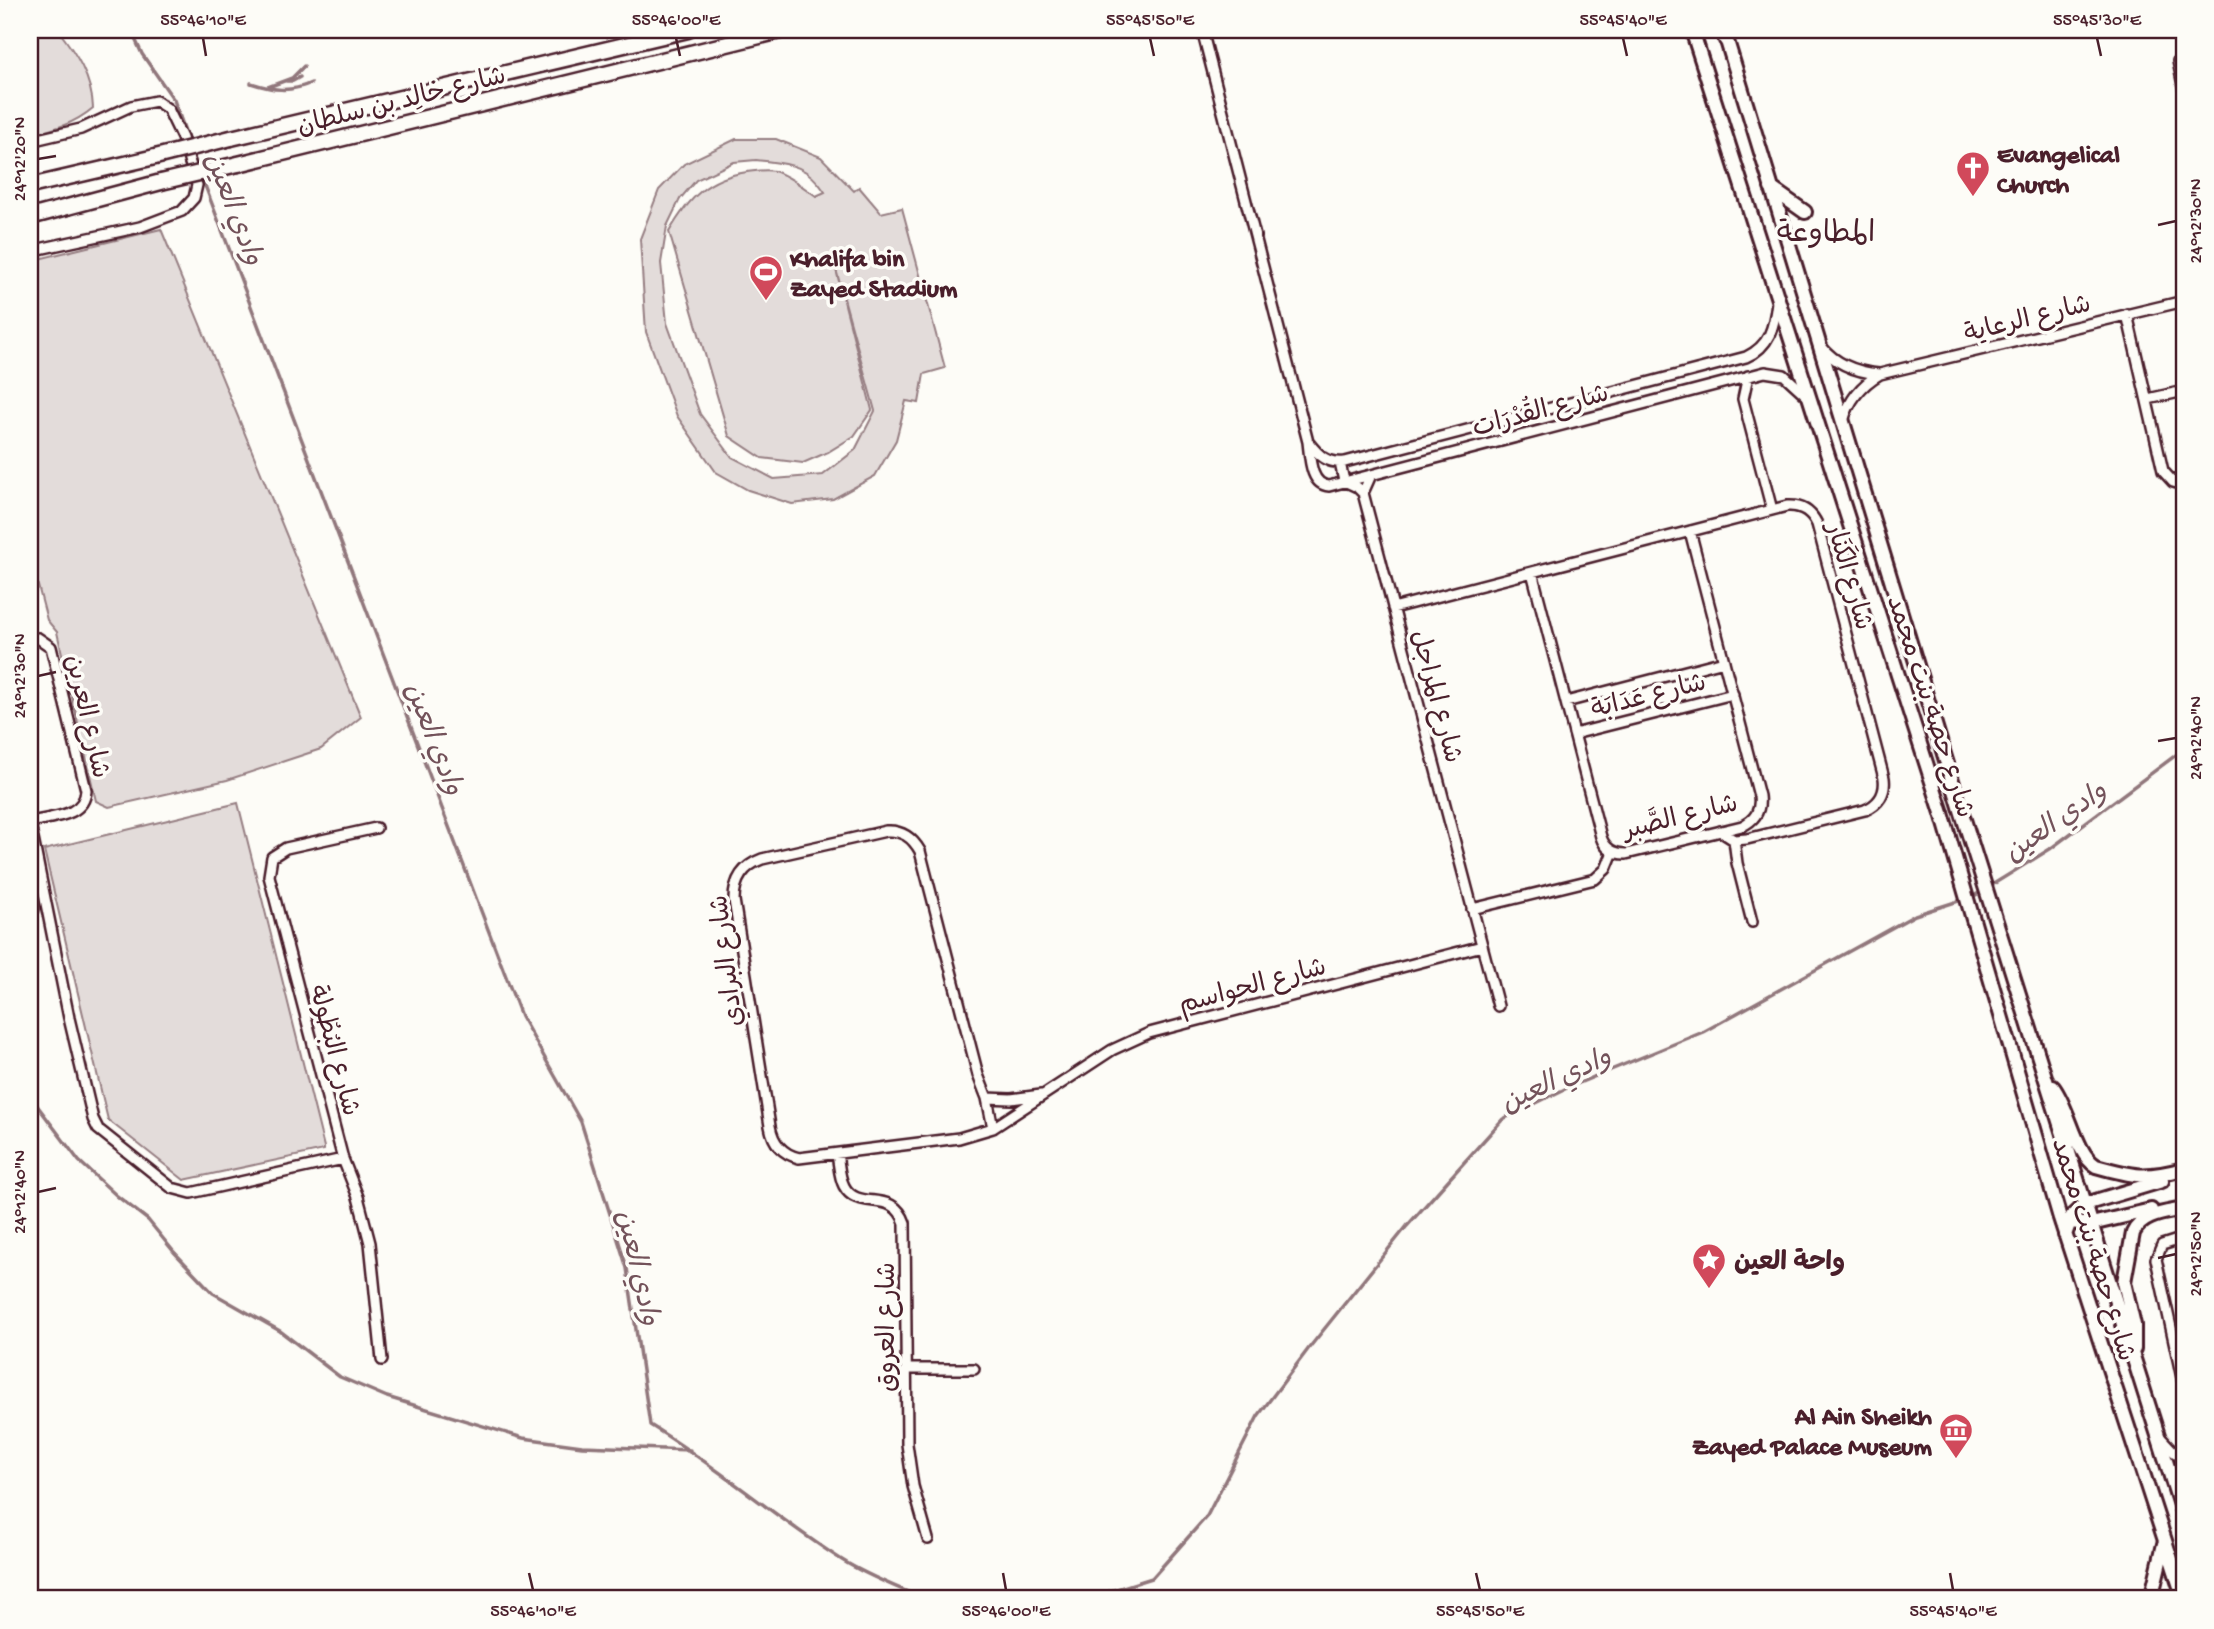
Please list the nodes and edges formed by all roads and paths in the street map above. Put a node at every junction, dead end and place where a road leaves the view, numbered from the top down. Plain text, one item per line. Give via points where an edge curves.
1 (688, 30) edge
2 (784, 30) edge
3 (1202, 30) edge
4 (1692, 30) edge
5 (1725, 33) edge
6 (2178, 61) dead end
7 (2184, 90) edge
8 (30, 141) edge
9 (30, 186) edge
10 (1771, 188) junction
11 (1805, 212) dead end
12 (30, 217) edge
13 (30, 251) edge
14 (1778, 301) junction
15 (2184, 301) edge
16 (2127, 314) junction
17 (1818, 341) junction
18 (1681, 374) junction
19 (1881, 374) junction
20 (1748, 376) junction
21 (1724, 383) junction
22 (2184, 391) edge
23 (1685, 393) junction
24 (1808, 397) junction
25 (1743, 399) junction
26 (2148, 399) junction
27 (1842, 422) junction
28 (1308, 442) junction
29 (1329, 461) junction
30 (1340, 463) junction
31 (1314, 475) junction
32 (1371, 475) junction
33 (1345, 481) junction
34 (2184, 485) edge
35 (1363, 493) junction
36 (1772, 510) junction
37 (1690, 531) junction
38 (1532, 572) junction
39 (1393, 608) junction
40 (30, 639) edge
41 (1724, 661) junction
42 (1733, 694) junction
43 (1566, 702) junction
44 (1574, 734) junction
45 (30, 823) edge
46 (376, 828) dead end
47 (1720, 831) junction
48 (1734, 839) junction
49 (1613, 852) junction
50 (1472, 909) junction
51 (1752, 922) dead end
52 (1482, 946) junction
53 (1498, 1006) dead end
54 (2045, 1078) junction
55 (1046, 1094) junction
56 (987, 1098) junction
57 (993, 1128) junction
58 (837, 1154) junction
59 (343, 1160) junction
60 (2184, 1172) edge
61 (2184, 1202) edge
62 (2085, 1204) junction
63 (2184, 1209) edge
64 (2065, 1220) junction
65 (2092, 1224) junction
66 (2184, 1237) edge
67 (2133, 1357) junction
68 (382, 1360) dead end
69 (906, 1369) junction
70 (974, 1369) dead end
71 (2184, 1387) edge
72 (2156, 1431) junction
73 (2184, 1460) edge
74 (2184, 1518) edge
75 (928, 1539) dead end
76 (2165, 1540) junction
77 (2151, 1599) edge
78 (2184, 1599) edge

1 - 9 main road, شارع خالِد بن سلطان, bridge
2 - 12 main road, شارع خالِد بن سلطان, bridge
3 - 28 street
4 - 14 main road, شارع حصة بنت محمد
5 - 10 main road, شارع حصة بنت محمد
6 - 7 street
8 - 13 street via 81,129 131,106 156,101 175,119 197,185 194,198 182,211 122,231
10 - 11 main road
10 - 17 main road, شارع حصة بنت محمد
14 - 18 street, شارع القُدْرَات via 1771,334 1758,350
14 - 24 main road, شارع حصة بنت محمد
15 - 16 street, شارع الرعاية
16 - 19 street, شارع الرعاية
16 - 26 street
17 - 19 street, شارع الرعاية via 1844,366
17 - 27 main road, شارع حصة بنت محمد
18 - 23 street
18 - 30 street, شارع القُدْرَات
19 - 27 street, شارع الرعاية via 1860,389
20 - 21 street, شارع القُدْرَات
20 - 24 street, شارع القُدْرَات via 1778,373
20 - 25 street
21 - 23 street, شارع القُدْرَات
21 - 25 street
22 - 26 street
23 - 32 street, شارع القُدْرَات
24 - 64 main road, شارع حصة بنت محمد via 1942,813
25 - 36 street
26 - 34 street via 2163,471 2173,482
27 - 54 main road, شارع حصة بنت محمد
28 - 29 street
28 - 31 street
29 - 30 street, شارع القُدْرَات
29 - 31 street
30 - 33 street
31 - 33 street, شارع القُدْرَات via 1326,487
32 - 33 street, شارع القُدْرَات
32 - 35 street
33 - 35 street
35 - 39 street, شارع المراجل
36 - 37 street, شارع الكَنَار
36 - 48 street, شارع الكَنَار via 1797,506 1807,510 1817,524 1884,789 1876,804 1865,810
37 - 38 street, شارع الكَنَار
37 - 41 street, شارع الصَّبر
38 - 39 street, شارع الكَنَار
38 - 43 street, شارع الصَّبر
39 - 50 street, شارع المراجل
40 - 45 street, شارع العرين via 38,638 51,647 86,790 75,811
41 - 42 street, شارع الصَّبر
41 - 43 street, شارع عَدَابَة
42 - 44 street, شارع عَدَابَة
42 - 47 street, شارع الصَّبر via 1760,801 1752,820
43 - 44 street, شارع الصَّبر
44 - 49 street, شارع الصَّبر via 1601,837
45 - 59 street via 69,1018 98,1129 172,1188 191,1193
46 - 59 street, شارع البُطُولة via 286,848 272,857 269,876
47 - 48 street
47 - 49 street, شارع الصَّبر via 1626,854
48 - 51 street
49 - 50 street via 1606,869 1595,879
50 - 52 street, شارع المراجل
52 - 53 street, شارع المراجل
52 - 55 street, شارع الحواسم via 1149,1033 1112,1050
54 - 60 main road via 2065,1106 2090,1162 2140,1177
54 - 62 main road, شارع حصة بنت محمد
55 - 56 street
55 - 57 street, شارع البرادي
56 - 57 street, شارع البرادي
56 - 58 street, شارع البرادي via 913,841 898,831 886,831 754,862 738,877 734,900 771,1133 793,1156
57 - 58 street, شارع البرادي via 959,1138
58 - 69 street, شارع العروق via 843,1184 850,1194 890,1203 905,1223
59 - 68 street, شارع البُطُولة via 370,1243
60 - 62 main road
61 - 65 main road
62 - 64 main road
62 - 65 main road, شارع حصة بنت محمد
63 - 67 main road via 2146,1218 2133,1233 2124,1282 2134,1325
64 - 65 main road
64 - 76 main road, شارع حصة بنت محمد via 2065,1236
65 - 67 main road, شارع حصة بنت محمد
66 - 71 street via 2162,1245 2156,1259
67 - 72 main road, شارع حصة بنت محمد
69 - 70 street
69 - 75 street, شارع العروق via 908,1457
72 - 73 street
72 - 74 main road, شارع حصة بنت محمد
76 - 77 main road
76 - 78 main road, شارع حصة بنت محمد

